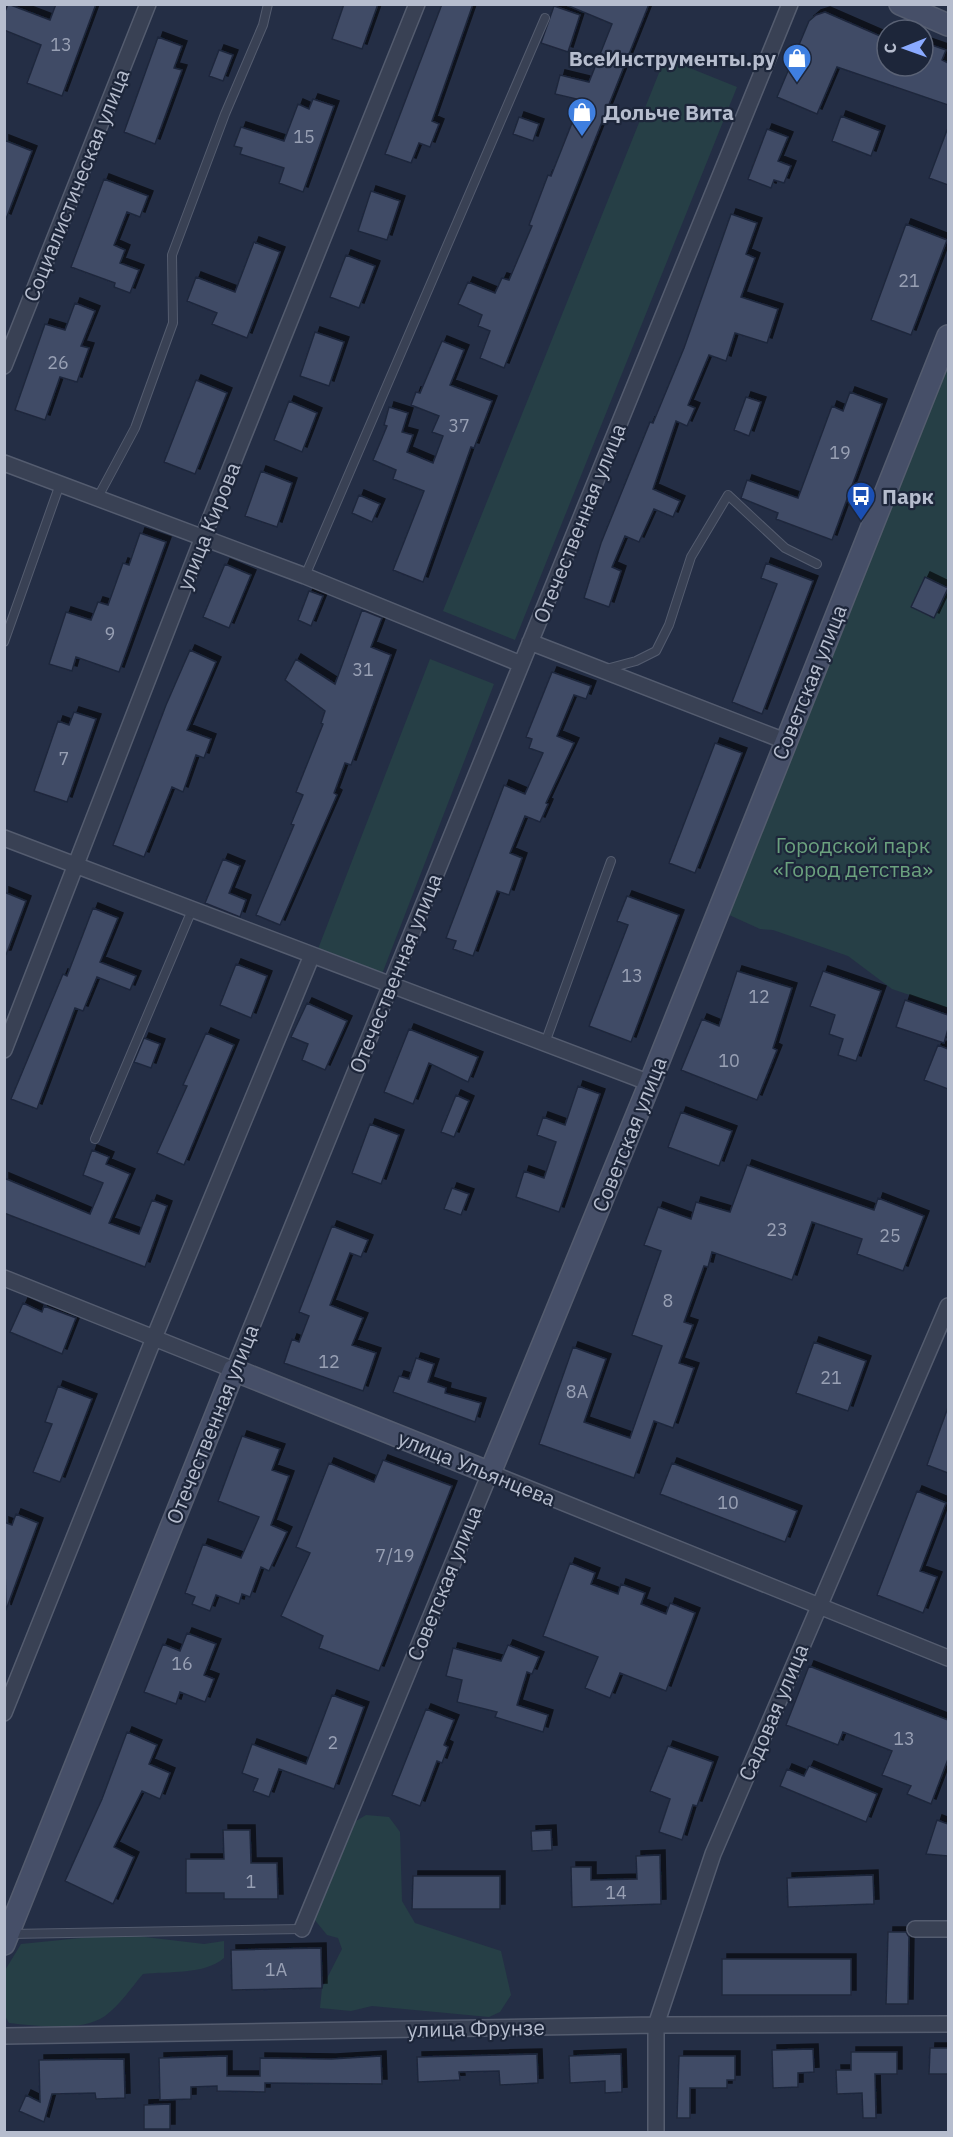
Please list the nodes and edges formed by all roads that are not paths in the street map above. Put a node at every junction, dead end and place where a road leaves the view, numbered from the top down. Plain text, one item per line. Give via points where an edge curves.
1 (148, 4) edge
2 (268, 4) edge
3 (417, 4) edge
4 (790, 4) edge
5 (900, 4) edge
6 (545, 18) dead end
7 (948, 25) edge
8 (948, 336) edge
9 (4, 366) edge
10 (4, 463) edge
11 (60, 484) junction
12 (98, 497) junction
13 (203, 537) junction
14 (817, 564) dead end
15 (305, 576) junction
16 (4, 642) edge
17 (530, 642) junction
18 (521, 664) junction
19 (602, 670) junction
20 (785, 741) junction
21 (4, 838) edge
22 (611, 861) dead end
23 (77, 866) junction
24 (192, 910) junction
25 (312, 955) junction
26 (390, 985) junction
27 (545, 1043) junction
28 (4, 1050) edge
29 (650, 1083) junction
30 (95, 1139) dead end
31 (4, 1278) edge
32 (948, 1305) edge
33 (945, 1325) edge
34 (154, 1338) junction
35 (234, 1370) junction
36 (490, 1473) junction
37 (819, 1605) junction
38 (948, 1658) edge
39 (4, 1713) edge
40 (302, 1929) joint
41 (915, 1929) dead end
42 (948, 1929) edge
43 (6, 1939) edge
44 (948, 2024) edge
45 (656, 2025) junction
46 (4, 2036) edge
47 (656, 2133) edge

1 - 9 street, Социалистическая улица
2 - 12 lane via 172,255 173,323 135,428
3 - 13 street, улица Кирова
4 - 17 street, Отечественная улица
5 - 7 street
6 - 15 lane
8 - 20 street, Советская улица
10 - 11 street
11 - 12 street
11 - 16 lane
12 - 13 street
13 - 15 street
13 - 23 street, улица Кирова
14 - 19 lane via 785,548 728,495 691,557 669,625 656,651
15 - 18 street
17 - 18 street, Отечественная улица
17 - 19 street
18 - 26 street, Отечественная улица
19 - 20 street
20 - 29 street, Советская улица
21 - 23 street
22 - 27 lane
23 - 24 street
23 - 28 street, улица Кирова
24 - 25 street
24 - 30 lane
25 - 26 street
25 - 34 street
26 - 27 street
26 - 35 street, Отечественная улица
27 - 29 street
29 - 36 street, Советская улица
31 - 34 street, улица Ульянцева
32 - 33 street, Садовая улица
33 - 37 street, Садовая улица
34 - 35 street, улица Ульянцева
34 - 39 street
35 - 36 street, улица Ульянцева
35 - 43 street, Отечественная улица
36 - 37 street, улица Ульянцева
36 - 40 street, Советская улица
37 - 38 street, улица Ульянцева
37 - 45 street, Садовая улица via 712,1854
40 - 43 lane
41 - 42 street
44 - 45 street, улица Фрунзе
45 - 46 street, улица Фрунзе
45 - 47 street, Садовая улица

